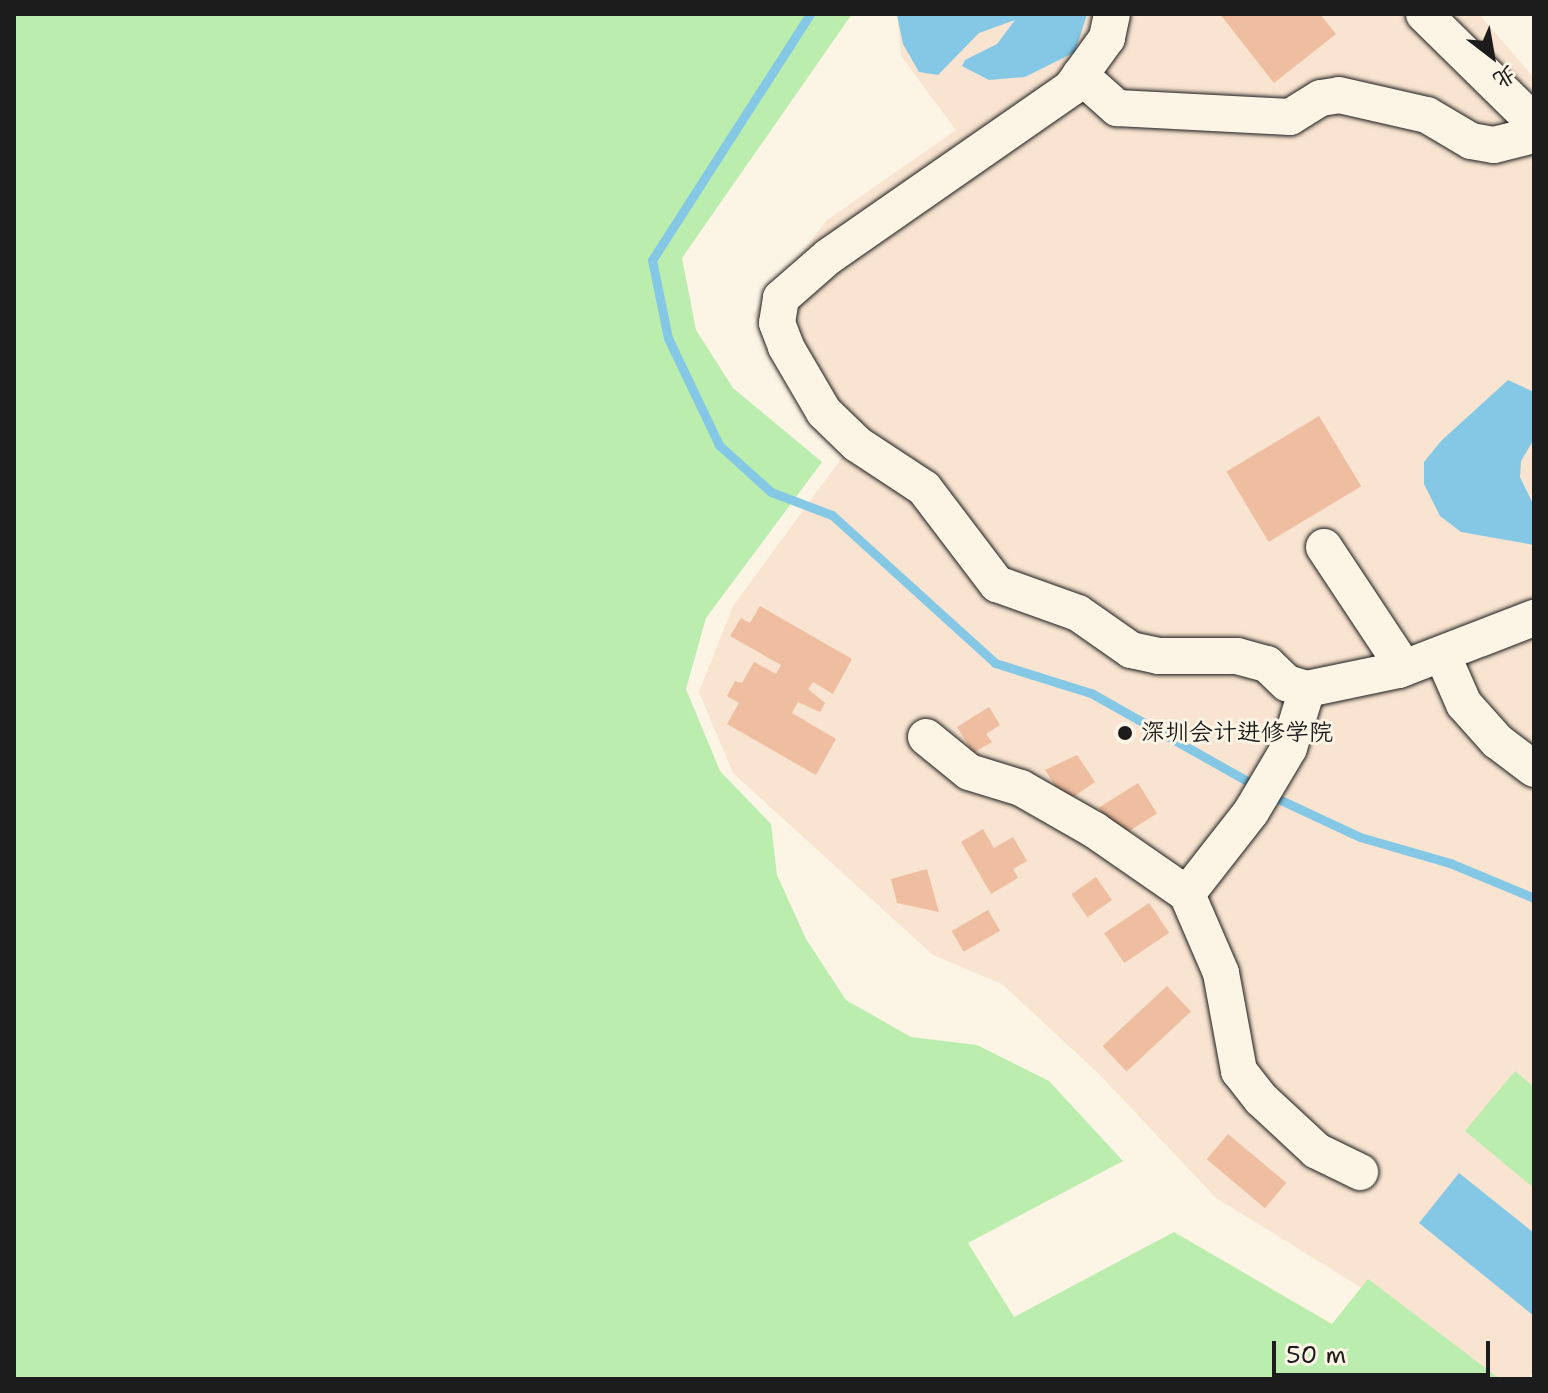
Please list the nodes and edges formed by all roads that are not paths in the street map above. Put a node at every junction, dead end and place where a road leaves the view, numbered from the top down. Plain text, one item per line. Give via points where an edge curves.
1 (1112, 14) edge
2 (1424, 14) edge
3 (1080, 75) junction
4 (1534, 122) edge
5 (1534, 135) edge
6 (1324, 547) dead end
7 (1534, 618) edge
8 (1442, 654) junction
9 (1404, 668) junction
10 (1307, 689) junction
11 (926, 737) dead end
12 (1534, 769) edge
13 (1187, 894) junction
14 (1360, 1172) dead end

1 - 3 lane via 1107,38
2 - 4 lane
3 - 5 lane via 1117,108 1290,117 1321,98 1339,95 1427,115 1471,141 1494,145
3 - 10 lane via 1039,115 793,283 777,312 786,347 824,412 857,444 924,488 997,584 1078,613 1131,650 1159,656 1237,656 1267,664 1287,683
6 - 9 lane
7 - 8 lane
8 - 9 lane
8 - 12 lane via 1464,704 1497,741
9 - 10 lane
10 - 13 lane via 1289,748 1274,774
11 - 13 lane via 969,772 1021,788
13 - 14 lane via 1221,973 1239,1071 1317,1151

